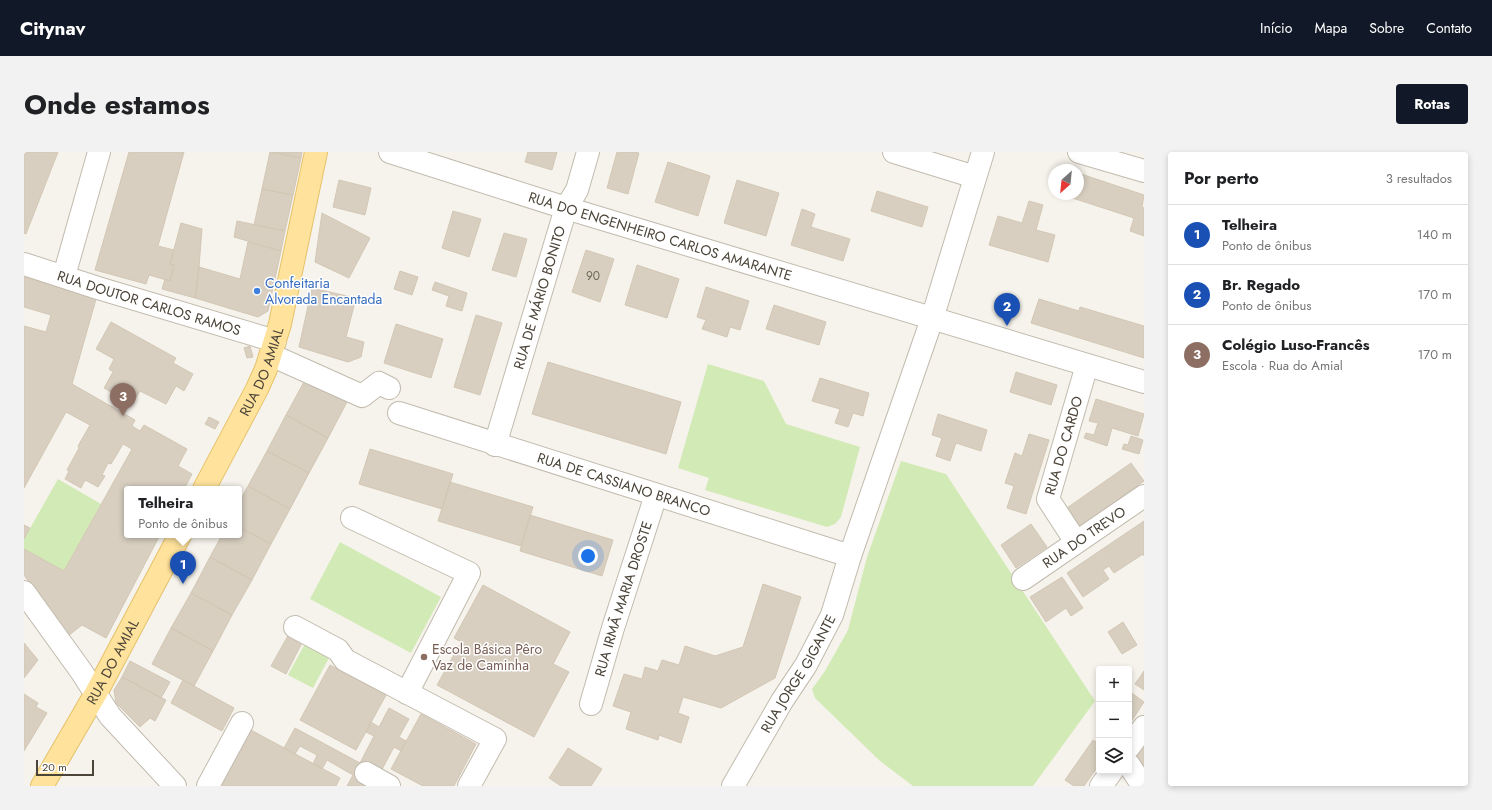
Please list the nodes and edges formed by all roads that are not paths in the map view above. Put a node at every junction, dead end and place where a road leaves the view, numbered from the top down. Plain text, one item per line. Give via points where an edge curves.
1 (99, 152) edge
2 (316, 152) edge
3 (390, 152) edge
4 (588, 152) edge
5 (894, 152) edge
6 (983, 152) edge
7 (1079, 152) edge
8 (1144, 172) edge
9 (975, 177) junction
10 (566, 208) junction
11 (24, 264) edge
12 (64, 276) junction
13 (932, 319) junction
14 (273, 348) junction
15 (1087, 365) junction
16 (1144, 382) edge
17 (389, 388) dead end
18 (399, 413) dead end
19 (496, 445) junction
20 (206, 486) edge
21 (656, 495) junction
22 (1144, 496) edge
23 (352, 518) dead end
24 (178, 538) edge
25 (1076, 542) junction
26 (850, 556) junction
27 (1023, 579) dead end
28 (24, 592) edge
29 (295, 627) dead end
30 (407, 693) junction
31 (96, 694) junction
32 (591, 704) dead end
33 (242, 723) dead end
34 (1144, 726) edge
35 (1132, 743) edge
36 (1132, 770) edge
37 (366, 773) dead end
38 (1110, 774) edge
39 (42, 786) edge
40 (175, 786) edge
41 (208, 786) edge
42 (389, 786) edge
43 (469, 786) edge
44 (733, 786) edge
45 (1101, 786) edge
46 (1143, 786) edge

1 - 12 street
2 - 14 main road, RUA DO AMIAL
3 - 10 street, RUA DO ENGENHEIRO CARLOS AMARANTE
4 - 10 street, RUA DE MÁRIO BONITO via 577,190
5 - 9 street
6 - 9 street
7 - 8 street
9 - 13 street
10 - 13 street, RUA DO ENGENHEIRO CARLOS AMARANTE
10 - 19 street, RUA DE MÁRIO BONITO
11 - 12 street, RUA DOUTOR CARLOS RAMOS
12 - 14 street, RUA DOUTOR CARLOS RAMOS
13 - 15 street, RUA DO ENGENHEIRO CARLOS AMARANTE
13 - 26 street
14 - 17 street, RUA DOUTOR CARLOS RAMOS via 362,396 379,383
14 - 20 main road, RUA DO AMIAL via 257,388
15 - 16 street, RUA DO ENGENHEIRO CARLOS AMARANTE
15 - 25 street, RUA DO CARDO via 1048,499
18 - 19 street, RUA DE CASSIANO BRANCO
19 - 21 street, RUA DE CASSIANO BRANCO
21 - 26 street, RUA DE CASSIANO BRANCO
21 - 32 street, RUA IRMÃ MARIA DROSTE
22 - 25 street, RUA DO TREVO
23 - 30 street via 469,573
24 - 31 main road, RUA DO AMIAL
25 - 27 street, RUA DO TREVO
26 - 44 street, RUA JORGE GIGANTE via 832,615 806,665
28 - 31 street
29 - 30 street via 338,650 345,660
30 - 43 street via 495,739
31 - 39 main road, RUA DO AMIAL
31 - 40 street via 110,716
33 - 41 street
34 - 35 street
36 - 46 street
37 - 42 street
38 - 45 street

